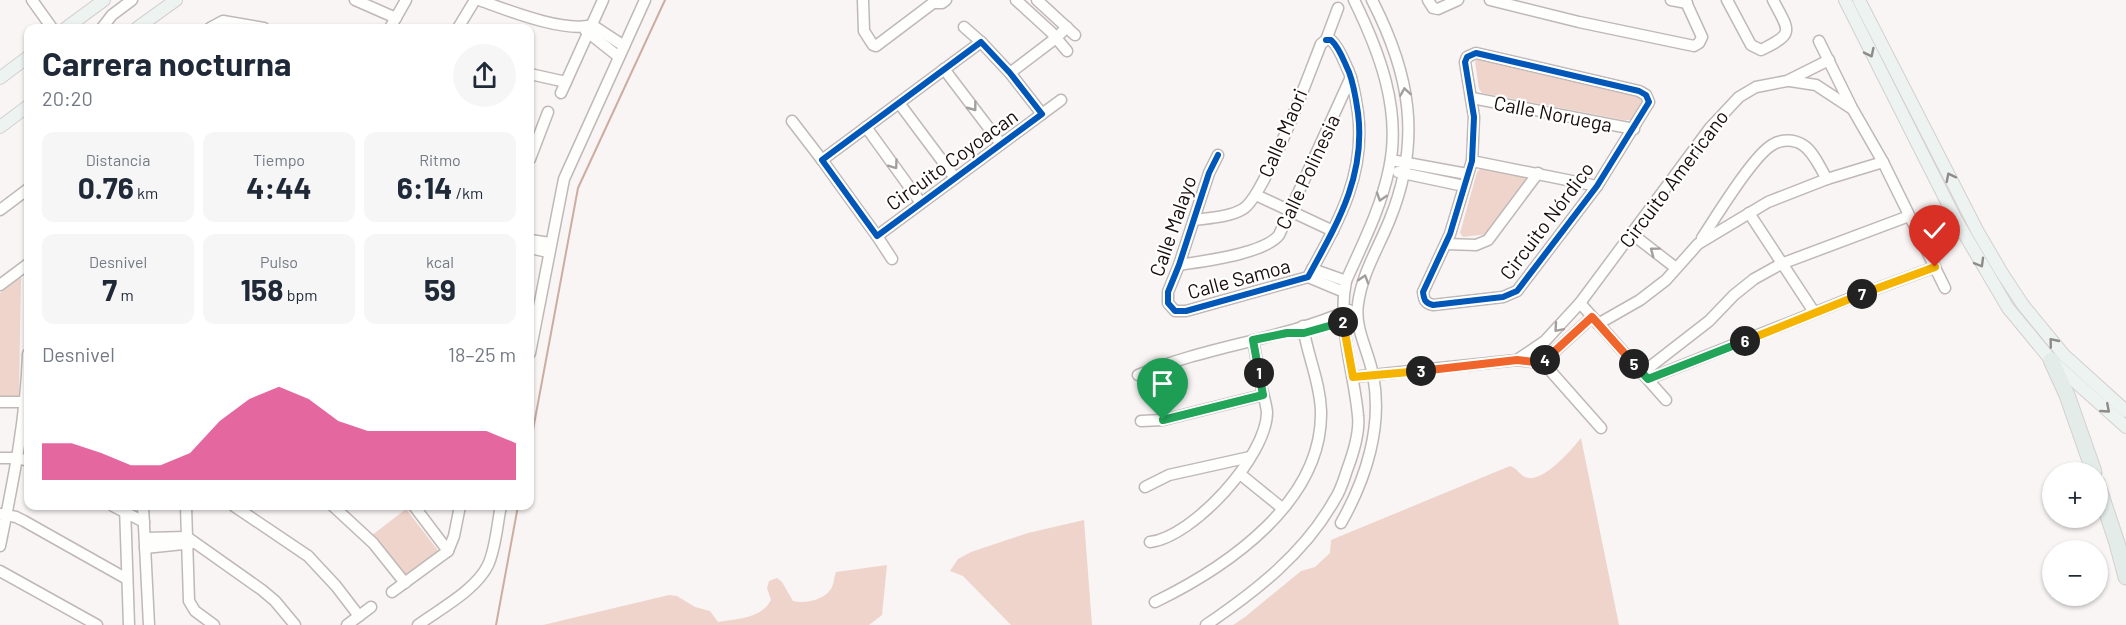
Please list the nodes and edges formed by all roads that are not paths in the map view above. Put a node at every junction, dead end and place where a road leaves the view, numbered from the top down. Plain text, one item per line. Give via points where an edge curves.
1 (32, 0) edge
2 (104, 0) edge
3 (132, 0) edge
4 (176, 0) edge
5 (355, 0) edge
6 (406, 0) edge
7 (477, 0) edge
8 (603, 0) edge
9 (645, 0) edge
10 (863, 0) edge
11 (946, 0) edge
12 (1016, 0) edge
13 (1037, 0) edge
14 (1354, 0) edge
15 (1372, 0) edge
16 (1428, 0) edge
17 (1458, 0) edge
18 (1490, 0) edge
19 (1671, 0) edge
20 (1727, 0) edge
21 (1773, 0) edge
22 (1845, 0) edge
23 (1859, 0) edge
24 (934, 1) edge
25 (1686, 2) edge
26 (93, 4) edge
27 (1338, 8) dead end
28 (396, 18) junction
29 (49, 24) edge
30 (81, 24) edge
31 (105, 24) edge
32 (143, 24) edge
33 (217, 24) edge
34 (243, 24) edge
35 (392, 24) edge
36 (461, 24) edge
37 (963, 27) dead end
38 (587, 29) junction
39 (1056, 38) junction
40 (1326, 40) junction
41 (1819, 41) dead end
42 (981, 42) junction
43 (624, 46) junction
44 (1067, 51) dead end
45 (619, 57) junction
46 (24, 60) edge
47 (1828, 60) junction
48 (944, 69) junction
49 (1010, 73) junction
50 (534, 75) edge
51 (1351, 77) junction
52 (0, 78) edge
53 (1786, 81) junction
54 (566, 82) junction
55 (561, 93) dead end
56 (1472, 98) junction
57 (1061, 100) dead end
58 (899, 103) junction
59 (1852, 108) junction
60 (24, 109) edge
61 (548, 112) dead end
62 (1042, 114) junction
63 (792, 120) dead end
64 (0, 127) edge
65 (866, 127) junction
66 (1634, 129) junction
67 (534, 132) edge
68 (1001, 144) junction
69 (1218, 155) dead end
70 (822, 160) junction
71 (1472, 161) junction
72 (1883, 162) junction
73 (1390, 165) junction
74 (1406, 169) junction
75 (1538, 173) junction
76 (1467, 174) junction
77 (955, 178) junction
78 (1827, 179) junction
79 (1464, 186) junction
80 (1597, 186) junction
81 (24, 192) edge
82 (1256, 195) junction
83 (921, 203) junction
84 (0, 210) edge
85 (1291, 211) junction
86 (1749, 213) junction
87 (1909, 216) junction
88 (1194, 220) junction
89 (1333, 231) junction
90 (1632, 234) junction
91 (876, 236) junction
92 (534, 241) edge
93 (1446, 244) junction
94 (1698, 244) junction
95 (549, 247) junction
96 (534, 248) edge
97 (892, 259) dead end
98 (1781, 264) junction
99 (1179, 265) junction
100 (24, 267) edge
101 (1935, 267) junction
102 (1676, 268) junction
103 (1310, 273) junction
104 (0, 285) edge
105 (1345, 286) junction
106 (1945, 288) dead end
107 (1580, 303) junction
108 (1171, 308) joint
109 (1358, 310) junction
110 (1814, 312) junction
111 (1343, 317) junction
112 (1595, 321) junction
113 (1304, 329) junction
114 (534, 331) edge
115 (1253, 340) junction
116 (1534, 350) junction
117 (1517, 360) junction
118 (2051, 360) junction
119 (1542, 363) junction
120 (1138, 375) dead end
121 (1373, 376) junction
122 (1645, 376) junction
123 (1353, 377) junction
124 (1263, 395) junction
125 (1666, 400) dead end
126 (0, 402) edge
127 (24, 402) edge
128 (2126, 411) edge
129 (1141, 421) dead end
130 (2126, 426) edge
131 (1601, 428) dead end
132 (1250, 457) junction
133 (0, 458) edge
134 (23, 459) edge
135 (2091, 462) edge
136 (1240, 474) junction
137 (1145, 487) dead end
138 (1282, 508) junction
139 (125, 510) edge
140 (126, 510) edge
141 (143, 510) edge
142 (186, 510) edge
143 (240, 510) edge
144 (338, 510) edge
145 (417, 510) edge
146 (459, 510) edge
147 (500, 510) edge
148 (3, 514) edge
149 (2108, 516) edge
150 (144, 522) junction
151 (1341, 523) dead end
152 (189, 542) junction
153 (1150, 542) dead end
154 (145, 543) junction
155 (0, 546) edge
156 (448, 550) junction
157 (0, 571) edge
158 (2126, 577) edge
159 (127, 579) junction
160 (405, 583) junction
161 (392, 592) dead end
162 (1155, 602) dead end
163 (371, 607) dead end
164 (359, 616) junction
165 (97, 625) edge
166 (129, 625) edge
167 (149, 625) edge
168 (214, 625) edge
169 (295, 625) edge
170 (347, 625) edge
171 (418, 625) edge
172 (1206, 625) edge

1 - 29 street
2 - 26 main road
3 - 31 street
4 - 32 main road
5 - 28 street
6 - 28 street
7 - 36 street
7 - 38 street via 534,19
8 - 38 street
9 - 43 street
10 - 24 street via 864,31 876,46
11 - 24 street
12 - 39 street
13 - 39 street via 1071,31
14 - 73 street via 1382,66 1390,105
74 -> 15 street via 1408,111 1403,80 1398,57
16 - 17 street via 1435,9
18 - 25 street via 1694,46 1702,37
19 - 25 street
20 - 21 street via 1751,45 1761,50 1786,32
22 -> 118 main road via 1983,267 2008,308
128 -> 23 main road via 2064,355 2002,273
26 - 30 main road
27 - 40 street, Calle Maori
28 - 35 street
33 - 34 street
37 - 42 street, Circuito Coyoacan
38 - 43 street
38 - 45 street
38 - 54 street
39 - 44 street
39 - 49 street
40 - 51 street, Calle Samoa via 1337,46
40 - 82 street, Calle Maori
41 - 47 street, Circuito Americano
42 - 48 street
42 - 49 street, Circuito Coyoacan
43 - 45 street
45 - 95 street via 564,179
46 - 52 main road
47 - 53 street, Circuito Americano
47 - 59 street, Circuito Americano
48 - 58 street
48 -> 68 street
49 - 62 street, Circuito Coyoacan
50 - 54 street
51 - 85 street, Calle Polinesia
51 - 89 street, Calle Samoa via 1359,153 1350,195
53 - 59 street, Circuito Americano via 1816,85
53 - 90 street, Circuito Americano via 1756,87 1726,109
54 - 55 street
56 - 66 street, Calle Noruega
56 - 66 street, Circuito Nórdico via 1465,62 1471,55 1483,54 1646,95 1649,104
56 - 71 street, Circuito Nórdico
57 - 62 street
58 - 65 street
58 - 77 street
59 - 72 street, Circuito Americano
60 - 64 main road
61 - 67 street
62 - 68 street, Circuito Coyoacan
63 - 70 street, Circuito Coyoacan
65 - 70 street
65 -> 83 street
66 - 80 street, Circuito Nórdico
68 - 77 street, Circuito Coyoacan
69 - 88 street, Calle Malayo
70 - 91 street, Circuito Coyoacan
71 - 75 street
71 - 76 street, Circuito Nórdico
72 - 78 street
72 - 87 street, Circuito Americano
73 - 74 street
73 -> 105 street via 1380,201
74 - 76 street
74 - 79 street
109 -> 74 street via 1368,266 1390,219
75 - 80 street
75 - 93 street via 1488,240 1476,245
76 - 79 street, Circuito Nórdico
77 - 83 street, Circuito Coyoacan
78 - 86 street
78 - 94 street via 1805,146 1794,141 1772,145 1752,166
79 - 93 street, Circuito Nórdico
80 - 93 street, Circuito Nórdico via 1522,286 1510,295 1464,303 1427,303 1423,292
81 - 84 street
82 - 85 street
82 - 88 street, Calle Maori via 1238,212
83 - 91 street, Circuito Coyoacan
85 - 89 street
85 - 99 street, Calle Polinesia via 1275,241 1220,258
86 - 94 street
86 - 98 street
87 - 98 street
87 - 101 street, Circuito Americano
88 - 99 street, Calle Malayo
89 - 103 street, Calle Samoa
102 -> 90 street
90 - 107 street, Circuito Americano
91 - 97 street
92 - 95 street
94 - 102 street
95 - 96 street
95 - 114 street
98 - 110 street
98 - 122 street via 1734,295
99 - 108 street, Calle Malayo via 1168,292
100 - 104 street
101 - 106 street, Circuito Americano
101 - 110 street
102 - 112 street via 1640,300
103 - 105 street
103 - 108 street, Calle Samoa via 1186,311
105 - 111 street
107 - 112 street
107 -> 116 street, Circuito Americano
109 - 111 street
109 - 121 street
110 - 122 street
111 - 113 street
111 - 123 street
112 - 119 street
112 - 122 street
113 - 115 street
113 - 138 street via 1318,385 1320,431 1307,471
115 - 120 street
115 - 124 street
116 - 117 street, Circuito Americano
116 - 119 street
117 - 119 street
117 - 121 street
118 -> 130 main road
118 - 135 highway
119 - 131 street
121 - 123 street
121 - 151 street via 1372,440 1362,480
122 - 125 street
123 - 172 street via 1359,419 1352,457 1336,498 1298,550 1267,580
124 - 129 street via 1163,420
124 - 132 street via 1265,426
126 - 127 street
132 - 136 street
132 - 137 street via 1168,476
133 - 134 street
134 - 148 street
136 - 138 street
136 - 153 street via 1194,521 1162,541
138 - 162 street via 1224,564
139 - 159 street
140 - 150 street
141 - 150 street
142 - 152 street
143 - 164 street via 308,556
144 - 160 street via 367,536
145 - 156 street
146 - 156 street
147 - 171 street via 484,572 469,588
148 - 155 street
148 - 159 street via 24,521
149 - 158 highway
150 - 154 street
152 - 154 street
152 - 168 street via 190,607
152 - 169 street via 262,590
154 - 167 street
156 - 160 street
157 - 165 street
159 - 166 street
160 - 161 street
163 - 164 street
164 - 170 street

